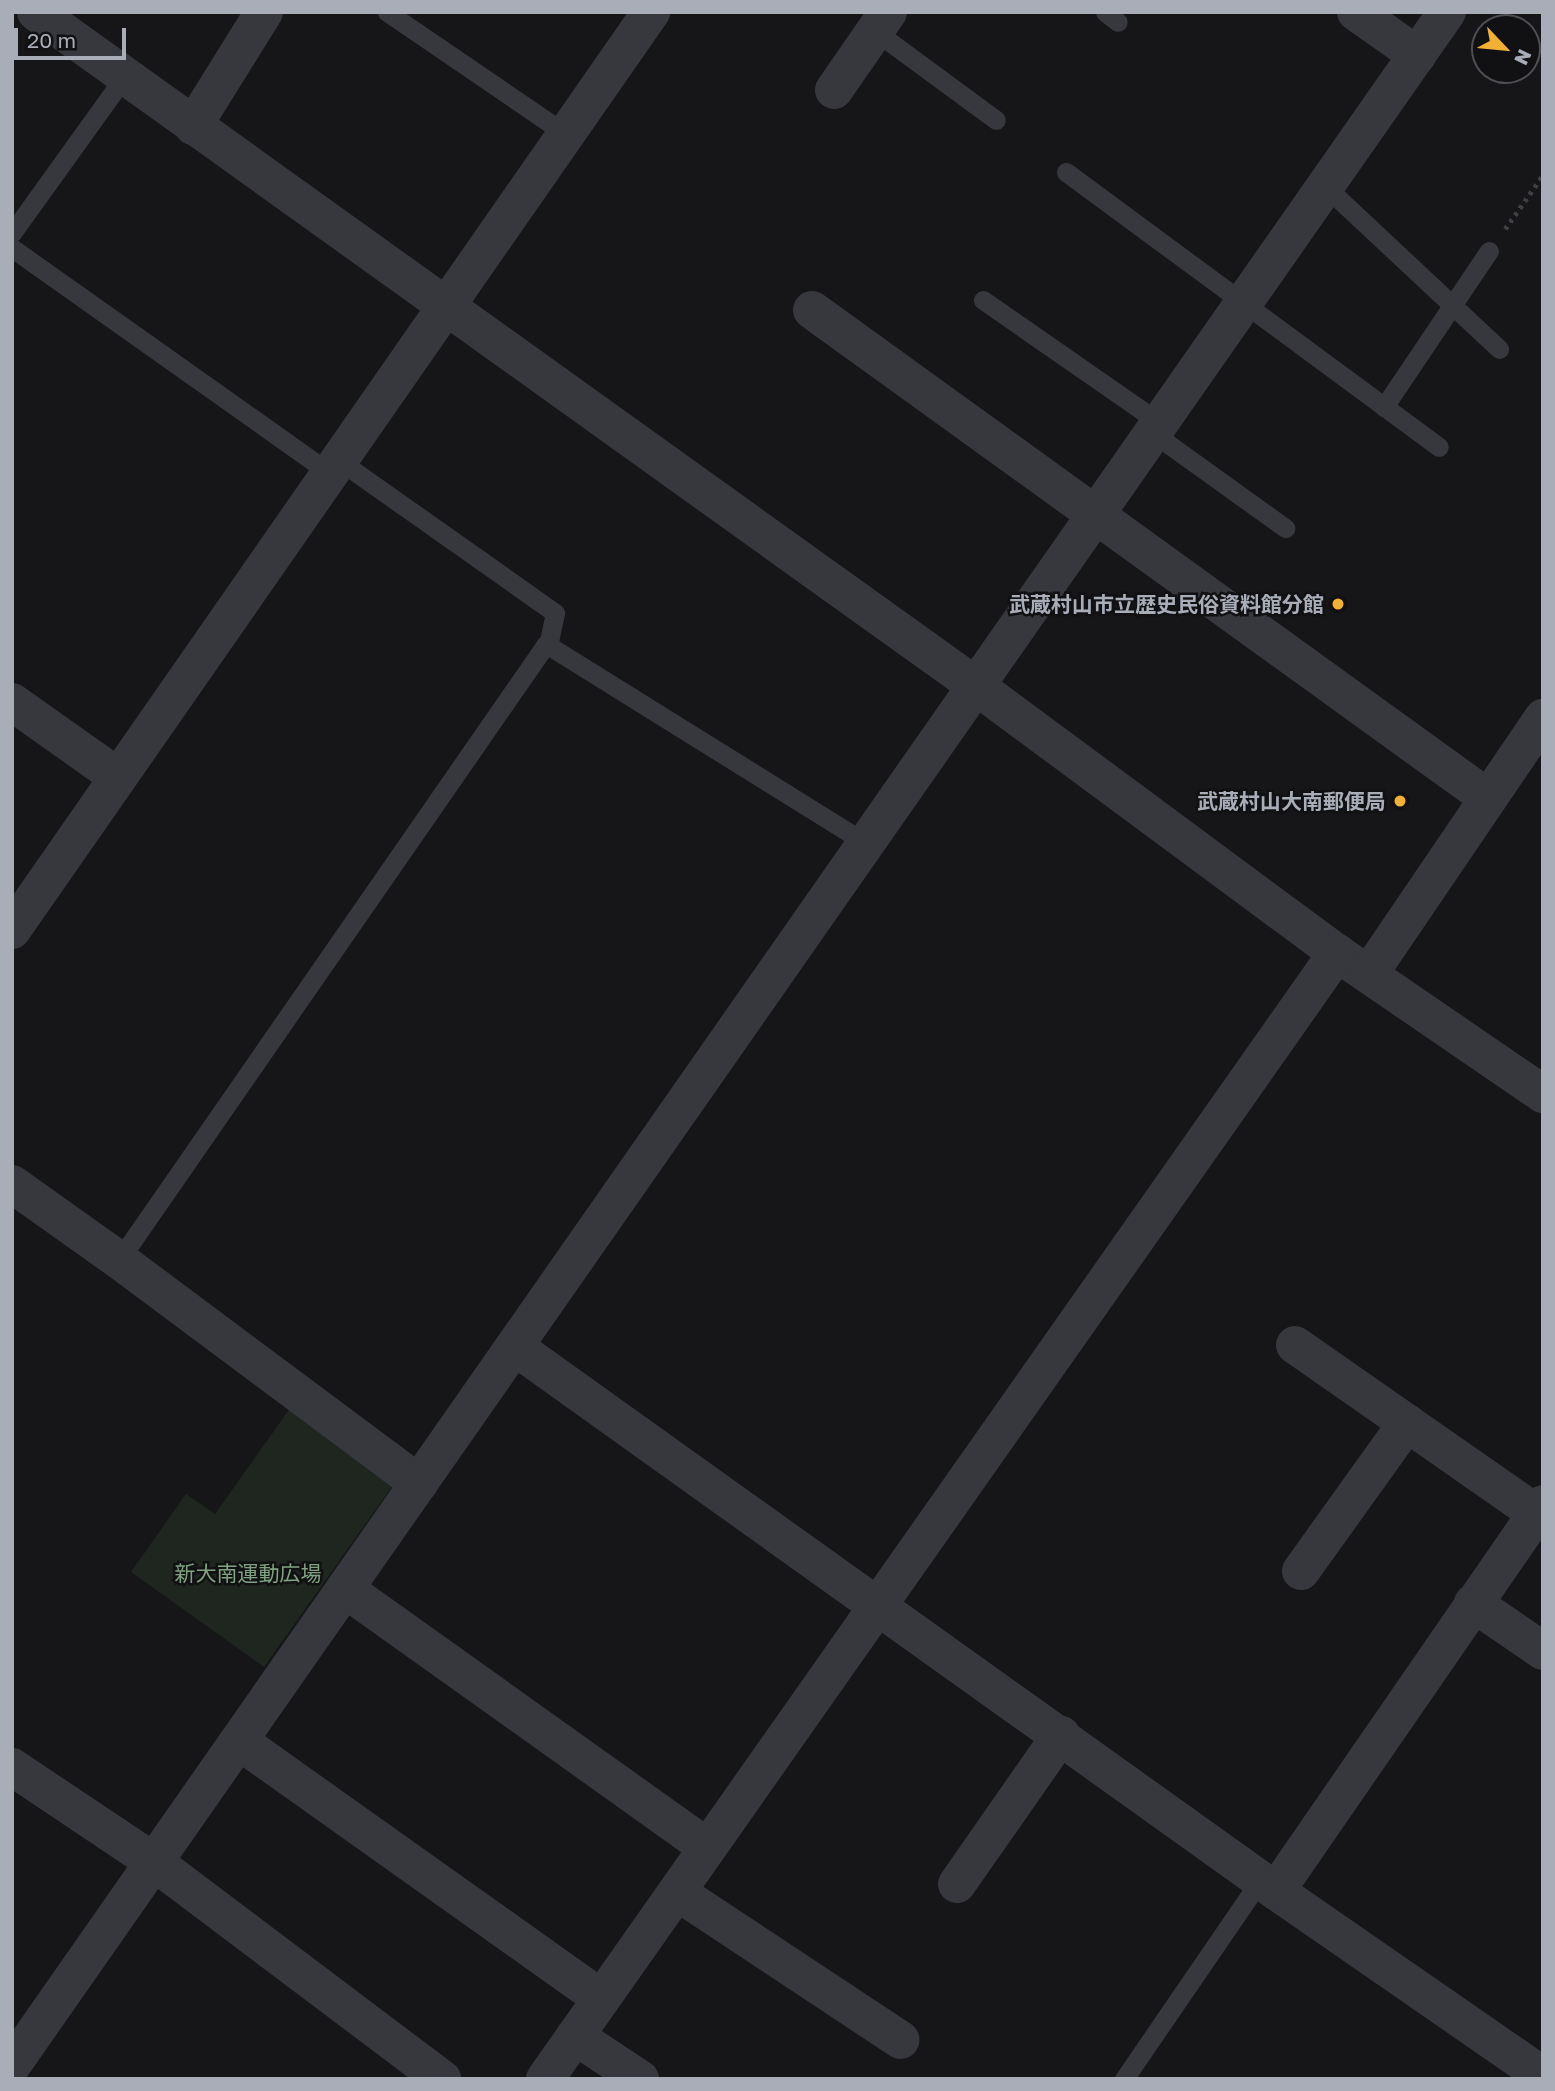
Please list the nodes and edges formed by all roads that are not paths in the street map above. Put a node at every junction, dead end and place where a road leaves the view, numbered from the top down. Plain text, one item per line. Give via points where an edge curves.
1 (36, 12) edge
2 (264, 12) edge
3 (387, 12) edge
4 (651, 12) edge
5 (1356, 12) edge
6 (1447, 12) edge
7 (881, 22) edge
8 (1417, 55) junction
9 (125, 76) junction
10 (834, 90) dead end
11 (996, 120) dead end
12 (193, 126) junction
13 (566, 134) junction
14 (1066, 172) dead end
15 (1326, 187) junction
16 (12, 233) edge
17 (12, 248) edge
18 (1489, 251) road end
19 (983, 300) dead end
20 (1243, 303) junction
21 (1454, 305) junction
22 (445, 308) junction
23 (812, 310) dead end
24 (1499, 349) dead end
25 (1384, 407) junction
26 (1156, 428) junction
27 (1439, 447) dead end
28 (333, 466) junction
29 (1098, 514) junction
30 (1285, 528) dead end
31 (548, 645) junction
32 (976, 686) junction
33 (12, 702) edge
34 (1543, 718) edge
35 (118, 777) junction
36 (1488, 798) junction
37 (866, 844) junction
38 (13, 928) edge
39 (1337, 953) junction
40 (1369, 974) junction
41 (1543, 1094) edge
42 (12, 1184) edge
43 (119, 1260) junction
44 (1295, 1345) dead end
45 (515, 1347) junction
46 (1407, 1423) junction
47 (419, 1484) junction
48 (1539, 1509) edge
49 (1301, 1571) dead end
50 (345, 1589) junction
51 (1473, 1603) junction
52 (878, 1606) junction
53 (1543, 1651) edge
54 (1061, 1735) junction
55 (239, 1741) junction
56 (12, 1767) edge
57 (707, 1847) junction
58 (154, 1862) junction
59 (957, 1884) dead end
60 (1269, 1885) junction
61 (677, 1892) junction
62 (601, 1998) junction
63 (575, 2036) junction
64 (901, 2040) dead end
65 (12, 2066) edge
66 (1543, 2076) edge
67 (442, 2079) edge
68 (545, 2079) edge
69 (640, 2079) edge
70 (1124, 2079) edge

1 - 9 street
2 - 12 street
3 - 13 lane
4 - 13 street
5 - 8 street
6 - 8 street
7 - 10 street
7 - 11 lane
8 - 15 street
9 - 12 street
9 - 16 lane
12 - 22 street
13 - 22 street
14 - 20 lane
15 - 20 street
15 - 21 lane
17 - 28 lane
18 - 21 lane
19 - 26 lane
20 - 25 lane
20 - 26 street
21 - 24 lane
21 - 25 lane
22 - 28 street
22 - 32 street
23 - 29 street
25 - 27 lane
26 - 29 street
26 - 30 lane
28 - 31 lane via 555,613
28 - 35 street
29 - 32 street
29 - 36 street
31 - 37 lane
31 - 43 lane
32 - 37 street
32 - 39 street
33 - 35 street
34 - 36 street
35 - 38 street
36 - 40 street
37 - 45 street
39 - 40 street
39 - 52 street
40 - 41 street
42 - 43 street
43 - 47 street
44 - 46 street
45 - 47 street
45 - 52 street
46 - 48 street
46 - 49 street
47 - 50 street
48 - 51 street
50 - 55 street
50 - 57 street
51 - 53 street
51 - 60 street
52 - 54 street
52 - 57 street
54 - 59 street
54 - 60 street
55 - 58 street
55 - 62 street
56 - 58 street
57 - 61 street
58 - 65 street
58 - 67 street
60 - 66 street
60 - 70 lane
61 - 62 street
61 - 64 street
62 - 63 street
63 - 68 street
63 - 69 street

